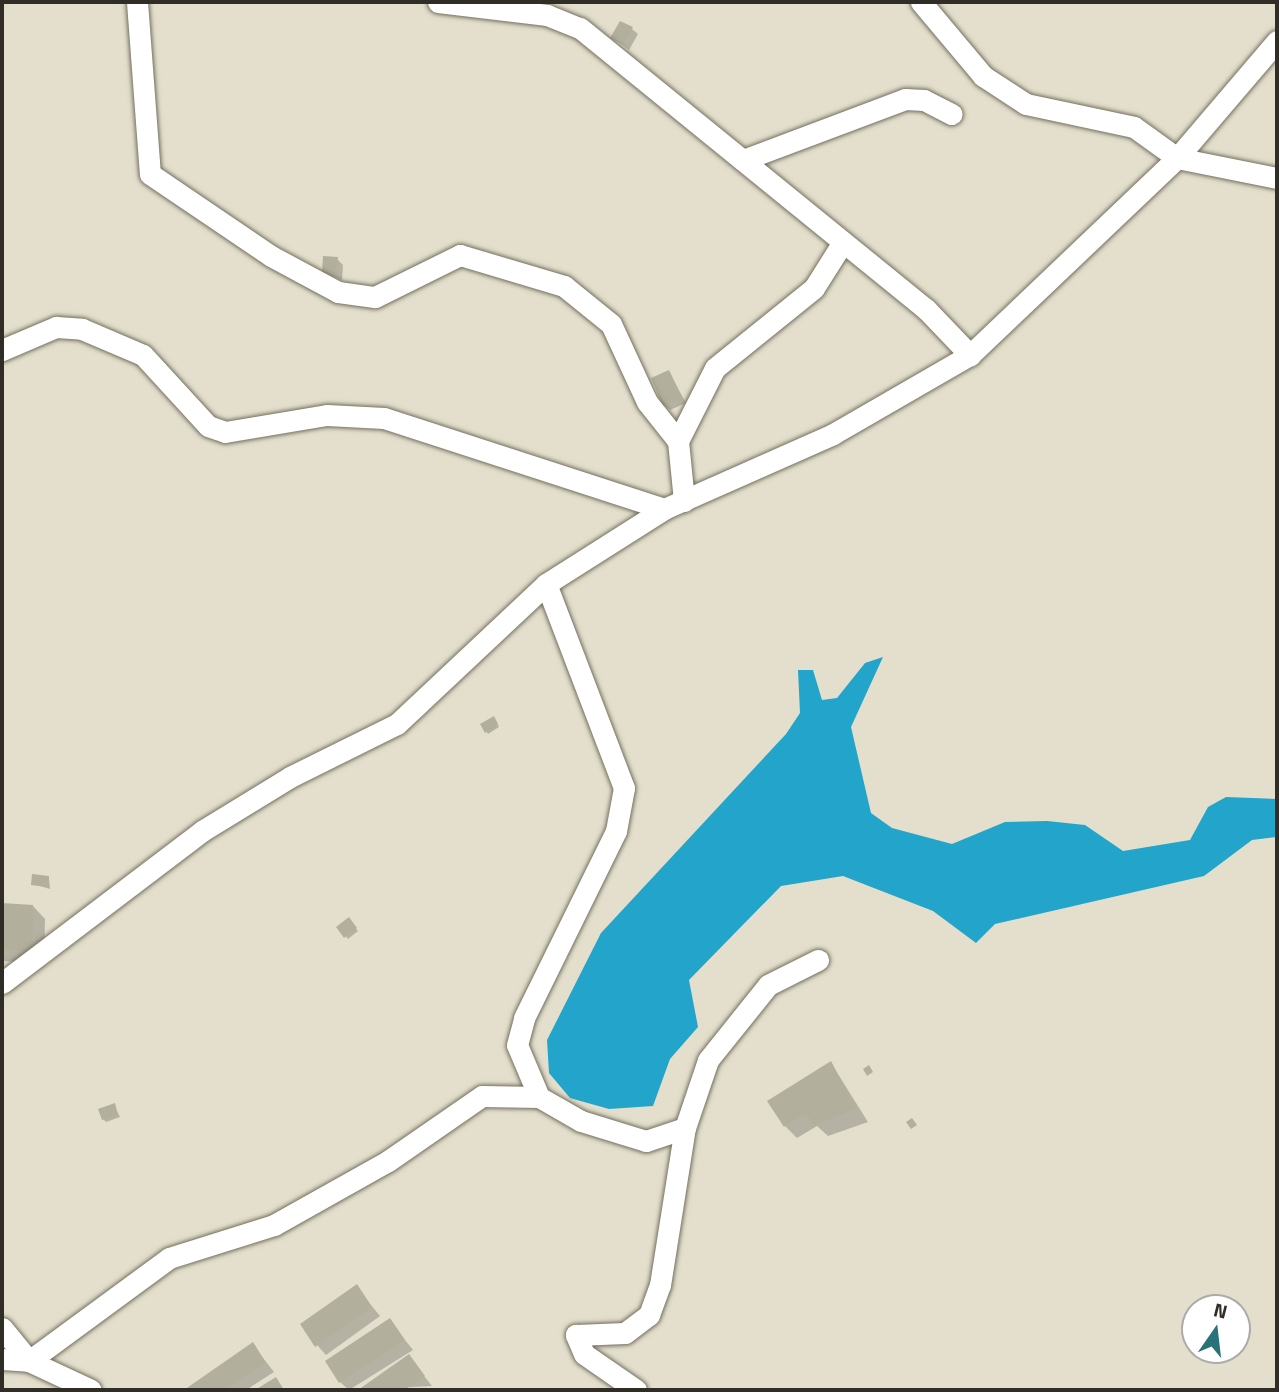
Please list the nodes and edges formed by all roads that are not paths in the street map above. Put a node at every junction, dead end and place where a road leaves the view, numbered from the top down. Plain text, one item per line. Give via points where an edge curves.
1 (136, 2) edge
2 (438, 2) edge
3 (920, 2) edge
4 (1277, 41) edge
5 (952, 114) dead end
6 (1177, 158) junction
7 (743, 160) junction
8 (1277, 178) edge
9 (843, 242) junction
10 (2, 350) edge
11 (970, 355) junction
12 (678, 441) junction
13 (684, 501) junction
14 (664, 509) junction
15 (546, 584) junction
16 (818, 960) dead end
17 (2, 983) edge
18 (539, 1097) junction
19 (685, 1128) junction
20 (2, 1328) edge
21 (2, 1359) edge
22 (29, 1361) junction
23 (91, 1390) edge
24 (636, 1390) edge

1 - 12 street via 150,174 271,256 338,292 375,296 460,255 564,286 611,324 647,402
2 - 7 street via 547,15 580,28
3 - 6 street via 1003,92 1076,119 1134,127
4 - 6 street
5 - 7 street via 924,100 905,99
6 - 8 street
6 - 11 street
7 - 9 street
9 - 11 street via 926,309
9 - 12 street via 814,288 715,368
10 - 14 street via 56,327 82,328 143,355 208,426 225,432 327,415 384,418
11 - 13 street via 833,434
12 - 13 street
13 - 14 street
14 - 15 street
15 - 17 street via 397,724 290,777 202,831
15 - 18 street via 624,788 616,831 524,1018 517,1045
16 - 19 street via 768,985 722,1034
18 - 19 street via 618,1136 646,1141
18 - 22 street via 482,1096 388,1161 274,1224 169,1258
19 - 24 street via 660,1285 649,1315 625,1333 585,1330 575,1339 584,1354
20 - 22 street
21 - 22 street
22 - 23 street

